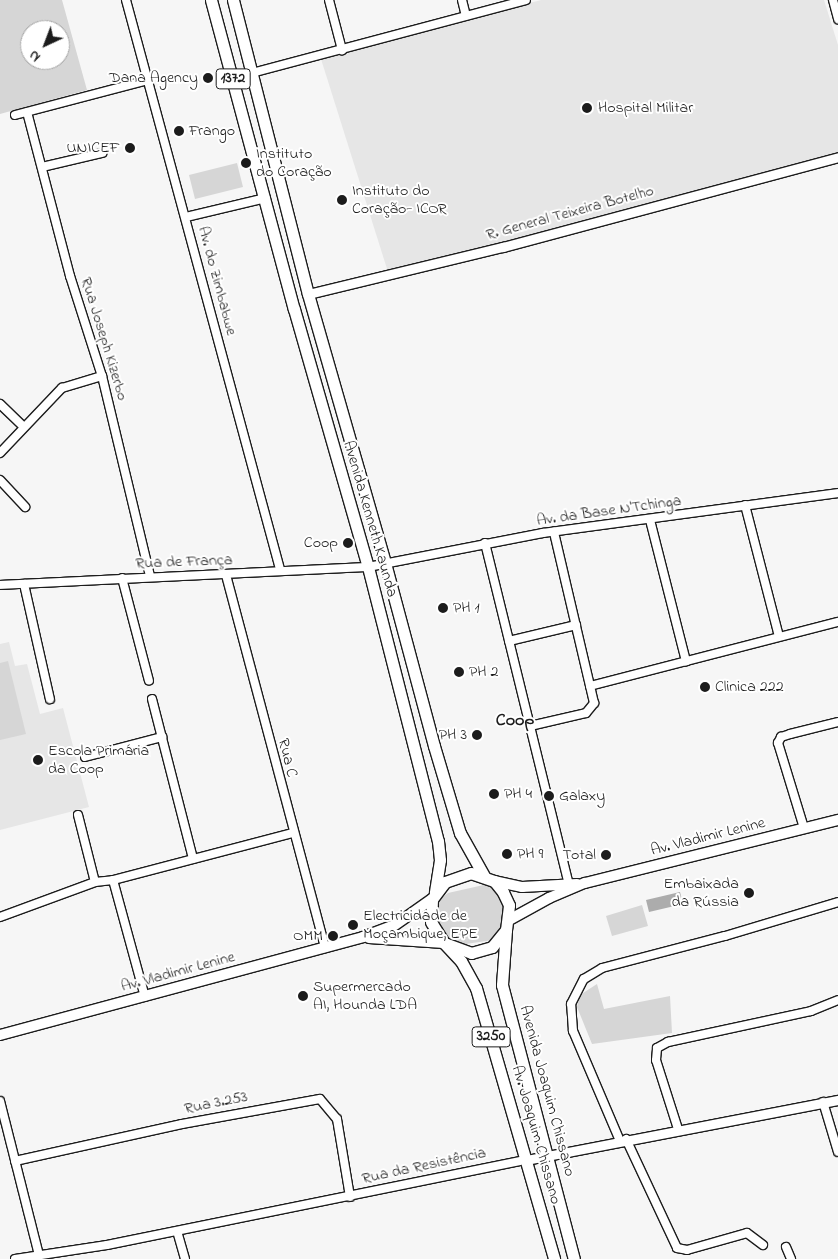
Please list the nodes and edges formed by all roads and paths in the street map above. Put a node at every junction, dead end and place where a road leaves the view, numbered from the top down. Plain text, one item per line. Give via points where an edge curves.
1 (126, 0) edge
2 (212, 0) edge
3 (233, 0) edge
4 (329, 0) edge
5 (462, 0) edge
6 (526, 0) edge
7 (833, 0) edge
8 (466, 16) junction
9 (838, 19) edge
10 (342, 50) junction
11 (253, 73) junction
12 (233, 78) junction
13 (148, 80) junction
14 (27, 112) junction
15 (15, 114) dead end
16 (102, 153) dead end
17 (838, 157) edge
18 (42, 167) junction
19 (266, 198) junction
20 (186, 217) junction
21 (308, 294) junction
22 (102, 376) junction
23 (0, 404) edge
24 (24, 427) junction
25 (0, 453) edge
26 (0, 480) edge
27 (838, 492) edge
28 (745, 505) junction
29 (25, 507) dead end
30 (650, 520) junction
31 (554, 532) junction
32 (485, 543) junction
33 (385, 562) junction
34 (368, 567) junction
35 (280, 569) junction
36 (226, 575) junction
37 (150, 576) junction
38 (122, 578) junction
39 (24, 584) junction
40 (0, 586) edge
41 (838, 622) edge
42 (576, 625) junction
43 (779, 636) junction
44 (509, 641) junction
45 (686, 661) junction
46 (149, 681) dead end
47 (590, 686) junction
48 (50, 699) dead end
49 (152, 699) dead end
50 (838, 722) edge
51 (530, 726) junction
52 (162, 737) junction
53 (85, 757) dead end
54 (78, 815) dead end
55 (838, 820) edge
56 (804, 828) junction
57 (292, 833) junction
58 (193, 859) junction
59 (489, 879) junction
60 (113, 880) junction
61 (95, 882) junction
62 (570, 887) junction
63 (434, 896) junction
64 (838, 902) edge
65 (0, 915) edge
66 (508, 925) junction
67 (363, 938) junction
68 (444, 943) junction
69 (324, 948) junction
70 (145, 997) junction
71 (838, 1000) edge
72 (0, 1035) edge
73 (838, 1100) edge
74 (0, 1101) edge
75 (823, 1102) junction
76 (678, 1128) junction
77 (623, 1140) junction
78 (838, 1152) edge
79 (546, 1156) junction
80 (526, 1160) junction
81 (15, 1161) junction
82 (350, 1197) junction
83 (177, 1230) junction
84 (763, 1245) dead end
85 (786, 1246) dead end
86 (39, 1255) junction
87 (15, 1259) edge
88 (185, 1259) edge
89 (554, 1259) edge
90 (574, 1259) edge
91 (791, 1259) edge

1 - 13 street, Av. do Zimbabwe
2 - 12 main road, 1372
3 - 11 main road, 1372
4 - 10 street
5 - 8 street
6 - 8 street
7 - 9 street
8 - 10 street
10 - 11 street
11 - 12 street
11 - 21 main road, Avenida Kenneth Kaunda / 1372
12 - 19 main road, Avenida Kenneth Kaunda / 1372
13 - 14 street
13 - 20 street, Av. do Zimbabwe
14 - 15 street
14 - 18 street, Rua Joseph Kizerbo
16 - 18 street
17 - 21 street, R. General Teixeira Botelho via 503,247
18 - 22 street, Rua Joseph Kizerbo via 70,276
19 - 20 street
19 - 34 main road, Avenida Kenneth Kaunda via 294,309
20 - 35 street, Av. do Zimbabwe
21 - 33 main road, Avenida Kenneth Kaunda
22 - 24 street via 62,388
22 - 37 street, Rua Joseph Kizerbo
23 - 24 street
24 - 25 street
26 - 29 street
27 - 28 street, Av. da Base N'Tchinga
28 - 30 street, Av. da Base N'Tchinga
28 - 43 street
30 - 31 street, Av. da Base N'Tchinga
30 - 45 street
31 - 32 street, Av. da Base N'Tchinga
31 - 42 street
32 - 33 street, Av. da Base N'Tchinga
32 - 44 street
33 - 34 street, Av. da Base N'Tchinga
33 - 59 main road, Avenida Kenneth Kaunda via 460,833
34 - 35 street, Rua de França
34 - 63 main road, Avenida Kenneth Kaunda via 438,841 440,860
35 - 36 street, Rua de França
36 - 37 street, Rua de França
36 - 57 street, Rua C
37 - 38 street, Rua de França
38 - 39 street, Rua de França
38 - 46 street
39 - 40 street, Rua de França
39 - 48 street
41 - 43 street
42 - 44 street
42 - 47 street
43 - 45 street
44 - 51 street
45 - 47 street
47 - 51 street via 594,703 586,713
49 - 52 street
50 - 56 street via 790,734 778,742
51 - 62 street
52 - 53 street
52 - 58 street
54 - 61 street
55 - 56 main road, Av. Vladimir Lenine
56 - 62 main road, Av. Vladimir Lenine
57 - 58 street
57 - 69 street, Rua C
58 - 60 street
59 - 62 main road, Av. Vladimir Lenine via 522,887
59 - 63 main road via 471,873 457,876
59 - 66 main road via 504,892 509,905
60 - 61 street
60 - 70 street
61 - 65 street
62 - 66 main road, Av. Vladimir Lenine
63 - 67 main road, Av. Vladimir Lenine via 395,925
63 - 68 main road via 431,922
64 - 77 street via 602,968 584,979 571,1004 573,1031
66 - 68 main road via 492,947 471,953
66 - 79 main road, Avenida Joaquim Chissano via 502,985
67 - 68 main road, Av. Vladimir Lenine
67 - 69 main road, Av. Vladimir Lenine
68 - 80 main road, Av. Joaquim Chissano / 3250 via 461,961 476,988
69 - 70 main road, Av. Vladimir Lenine
70 - 72 main road, Av. Vladimir Lenine
71 - 76 street via 811,1011 668,1042 657,1048 656,1060
73 - 75 street, Rua da Resistência
74 - 81 street
75 - 76 street, Rua da Resistência
75 - 78 street
76 - 77 street, Rua da Resistência
77 - 79 street, Rua da Resistência
77 - 84 street via 677,1248 687,1250 747,1233
79 - 80 street, Rua da Resistência
79 - 90 main road, Avenida Joaquim Chissano
80 - 82 street, Rua da Resistência
80 - 89 main road, Av. Joaquim Chissano / 3250
81 - 82 street, Rua 3.253 via 182,1124 320,1099 337,1119
81 - 86 street
82 - 83 street, Rua da Resistência
83 - 86 street, Rua da Resistência
83 - 88 street
85 - 91 street
86 - 87 street, Rua da Resistência

